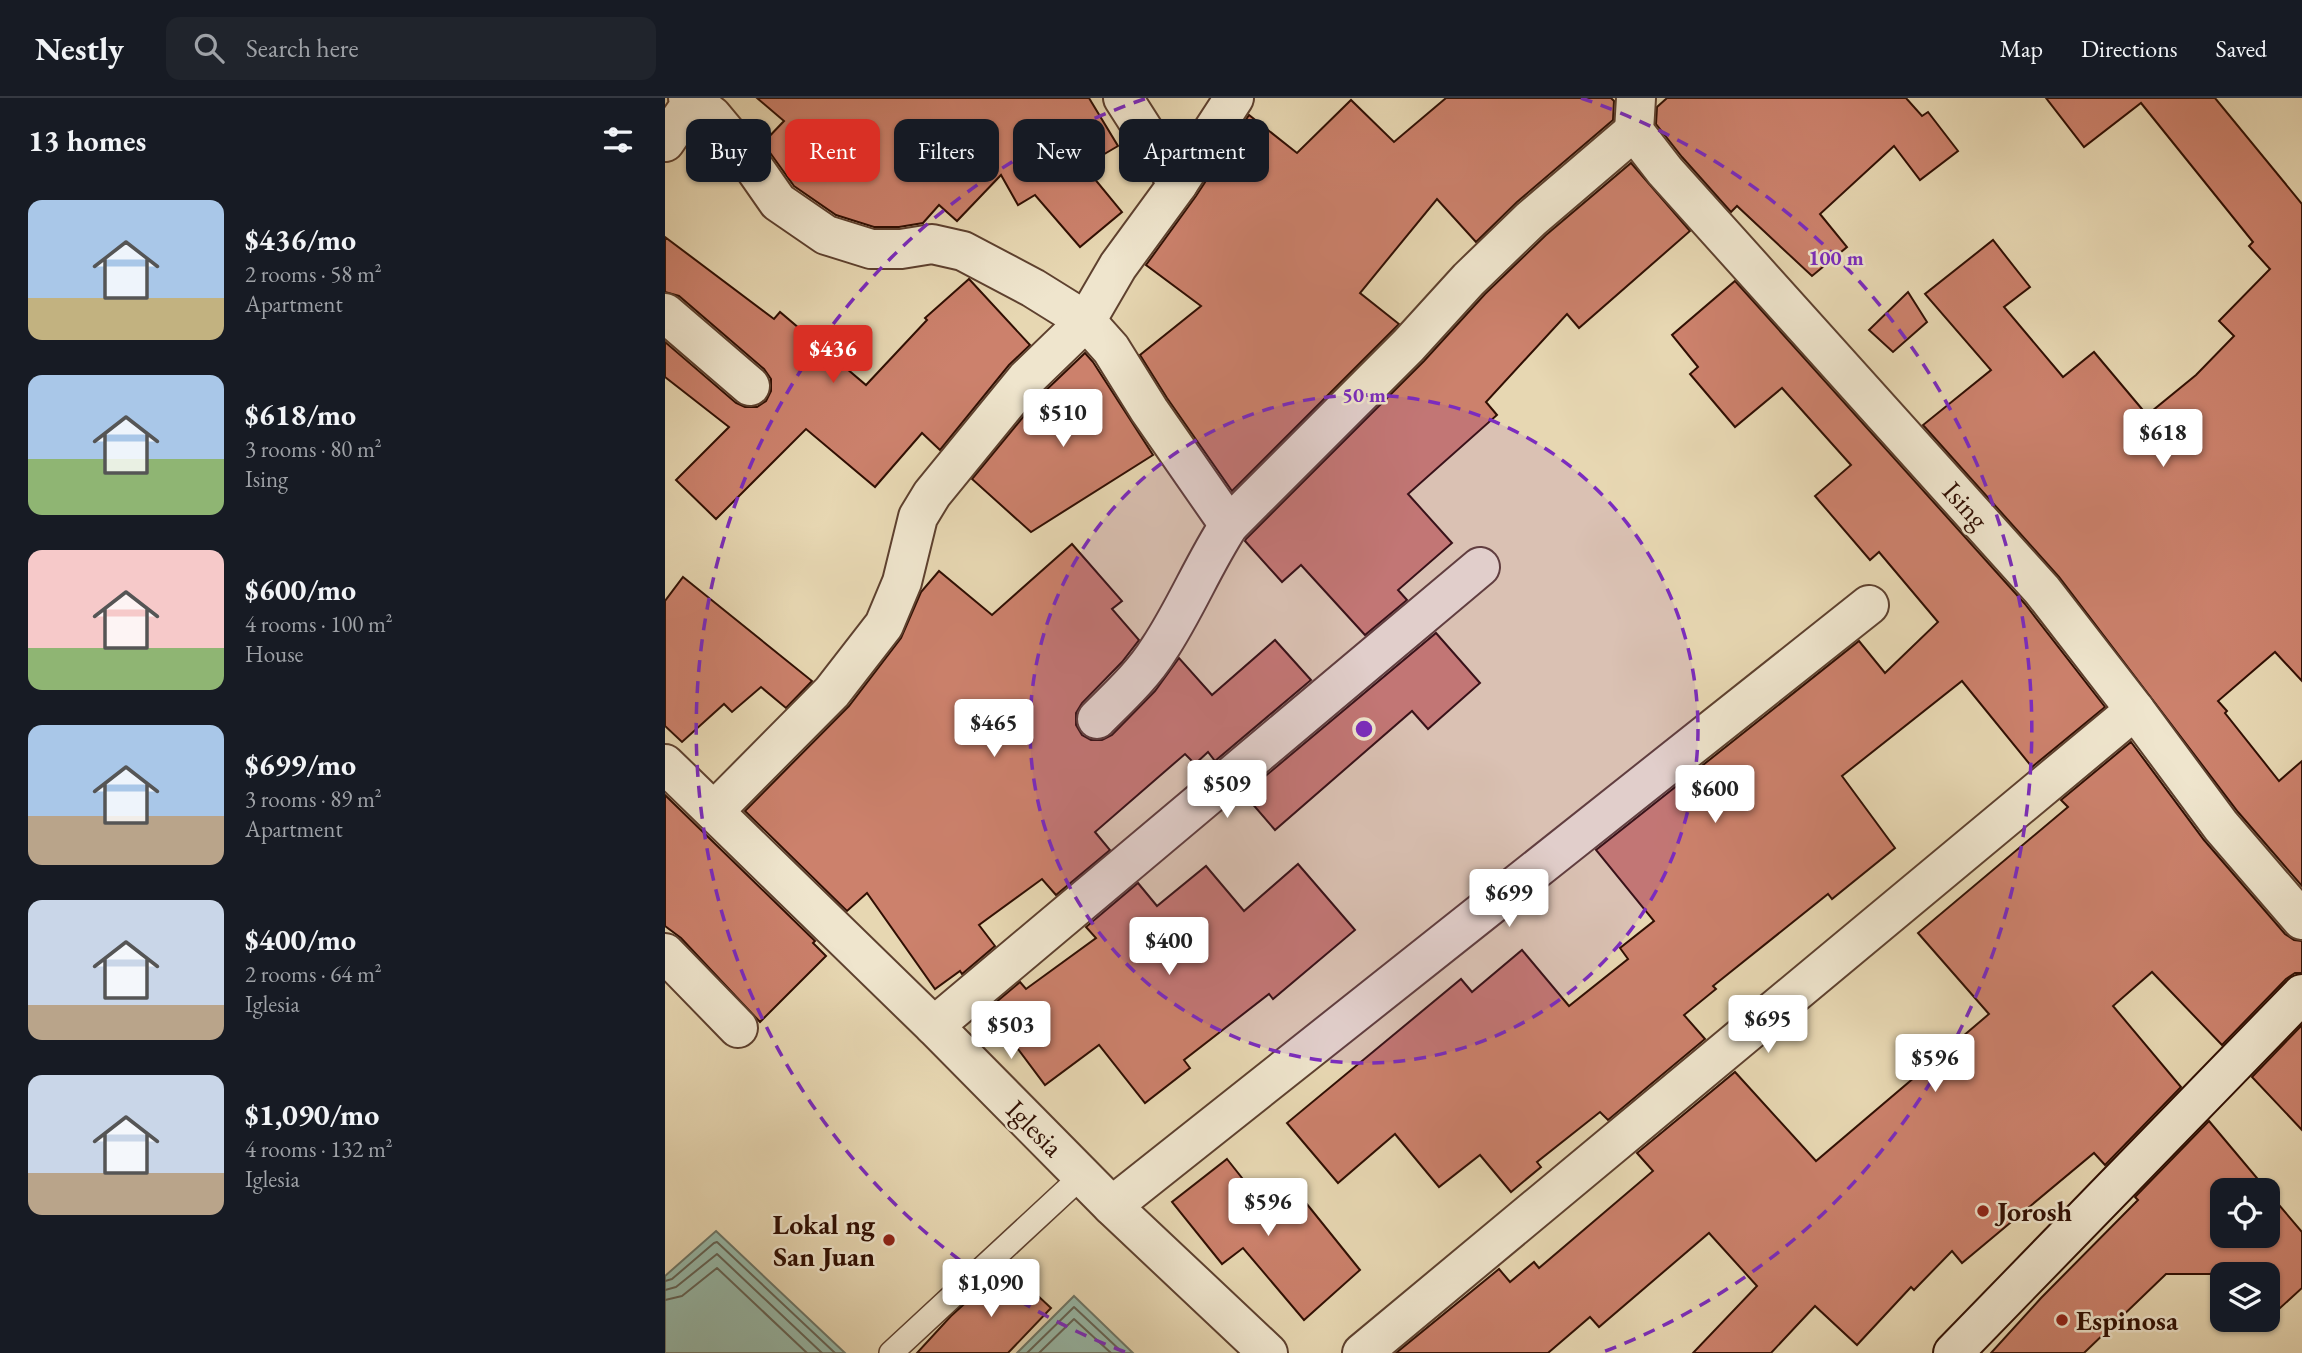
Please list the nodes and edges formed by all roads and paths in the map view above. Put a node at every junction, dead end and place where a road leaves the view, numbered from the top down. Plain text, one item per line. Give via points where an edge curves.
1 (1123, 98) edge
2 (1234, 98) edge
3 (690, 100) edge
4 (1635, 114) edge
5 (665, 142) edge
6 (1178, 184) junction
7 (665, 313) edge
8 (1086, 321) junction
9 (750, 386) dead end
10 (1229, 525) junction
11 (1480, 567) dead end
12 (1869, 605) dead end
13 (2136, 710) junction
14 (1097, 719) dead end
15 (668, 772) edge
16 (714, 811) junction
17 (2302, 920) edge
18 (665, 953) edge
19 (2302, 994) edge
20 (934, 1026) junction
21 (739, 1028) dead end
22 (1082, 1176) junction
23 (1112, 1206) junction
24 (891, 1353) edge
25 (1268, 1353) edge
26 (1362, 1353) edge
27 (1953, 1353) edge

1 - 6 street
2 - 6 street
3 - 5 street
3 - 8 street via 712,116 778,202 826,235 871,249 932,244 963,251
4 - 10 street
4 - 13 street, Ising via 1665,171 2042,590
6 - 8 street via 1118,266
7 - 9 street
8 - 10 street via 1111,349
8 - 16 street via 1026,379 932,494 918,517 902,582 884,625 832,692
10 - 14 street via 1159,650
11 - 20 street
12 - 23 street
13 - 17 street, Ising via 2221,826
13 - 26 street
15 - 16 street, Iglesia
16 - 20 street, Iglesia
18 - 21 street
19 - 27 street
20 - 22 street, Iglesia
22 - 23 street, Iglesia
22 - 24 lane
23 - 25 street, Iglesia

